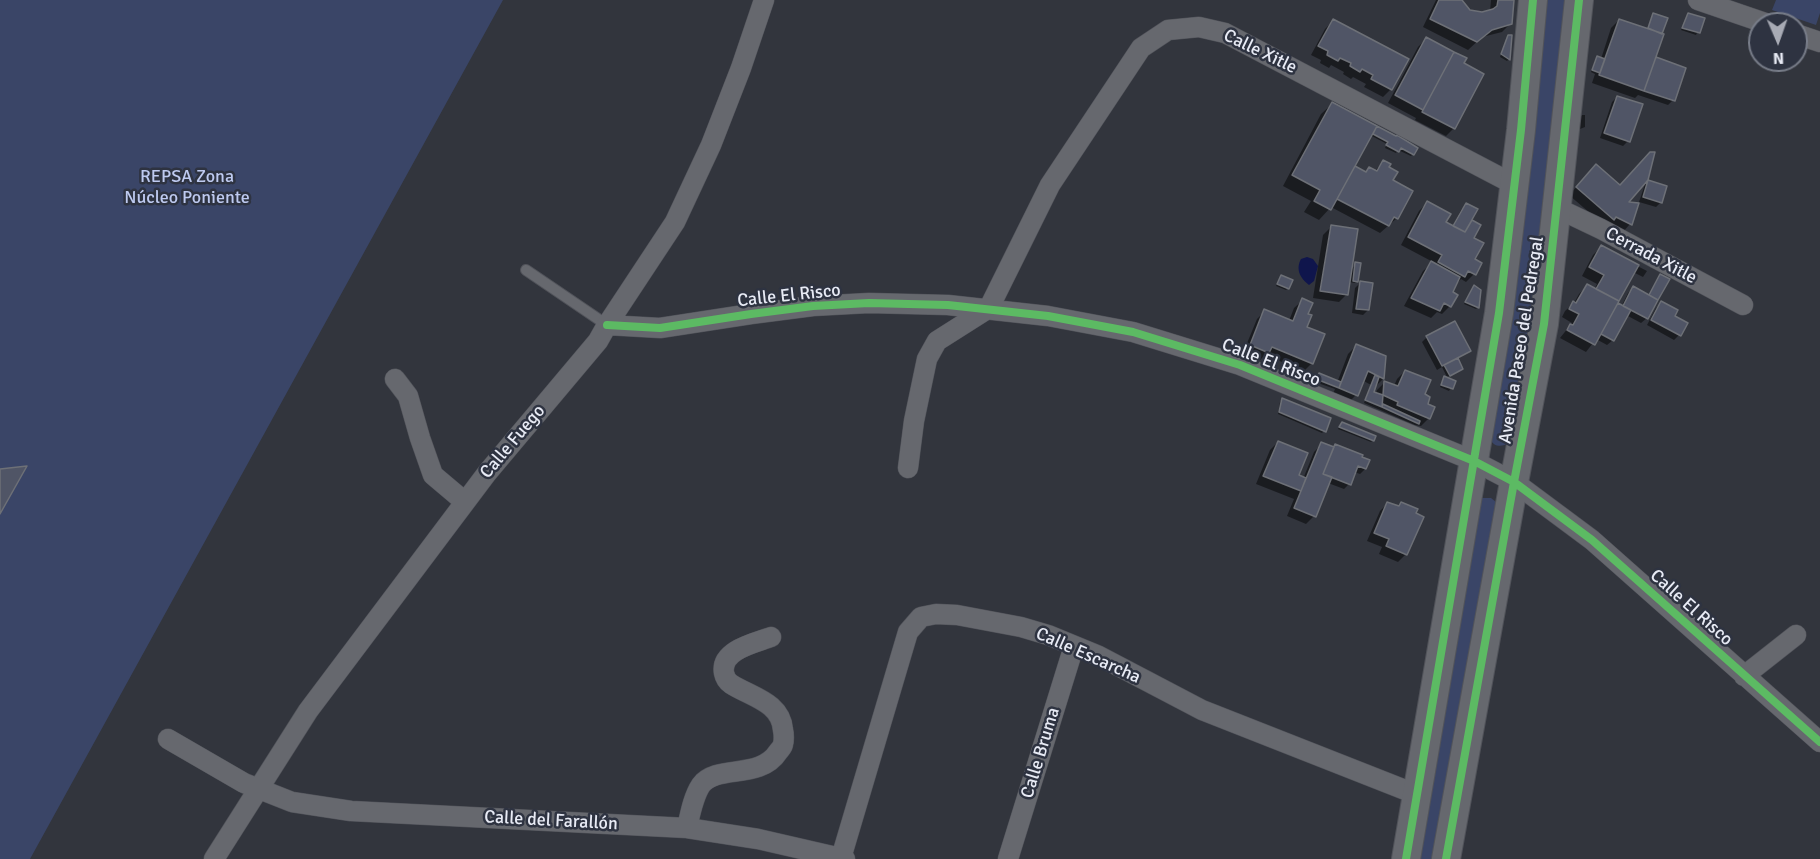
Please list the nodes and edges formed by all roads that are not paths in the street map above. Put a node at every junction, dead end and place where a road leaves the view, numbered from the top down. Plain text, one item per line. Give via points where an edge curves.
1 (764, 0) edge
2 (1533, 0) edge
3 (1579, 0) edge
4 (1698, 0) edge
5 (1748, 17) edge
6 (1515, 185) junction
7 (1557, 208) junction
8 (526, 270) dead end
9 (1743, 305) dead end
10 (989, 308) junction
11 (607, 325) junction
12 (395, 379) dead end
13 (1474, 460) junction
14 (908, 468) dead end
15 (1514, 482) junction
16 (465, 501) junction
17 (1796, 634) dead end
18 (771, 637) dead end
19 (1074, 646) junction
20 (1744, 676) junction
21 (168, 739) dead end
22 (1820, 742) edge
23 (257, 789) junction
24 (1418, 795) junction
25 (687, 828) junction
26 (843, 858) edge
27 (214, 859) edge
28 (1008, 859) edge
29 (1406, 859) edge
30 (1446, 859) edge

1 - 11 street, Calle Fuego via 711,146 675,222
2 - 6 main road, Avenida Paseo del Pedregal
3 - 7 main road, Avenida Paseo del Pedregal
4 - 5 street
6 - 10 street, Calle Xitle via 1225,33 1199,27 1168,30 1141,48 1050,184
6 - 13 main road, Avenida Paseo del Pedregal via 1499,313
7 - 9 street, Cerrada Xitle
7 - 15 main road, Avenida Paseo del Pedregal via 1544,324
8 - 11 lane
10 - 11 street, Calle El Risco via 869,303 813,306 660,328
10 - 13 street, Calle El Risco via 1133,332 1240,365
10 - 14 street via 937,341 927,359
11 - 16 street, Calle Fuego via 598,341
12 - 16 street via 408,396 433,475
13 - 15 street, Calle El Risco
13 - 24 main road, Avenida Paseo del Pedregal
15 - 20 street, Calle El Risco via 1592,540
15 - 30 main road, Avenida Paseo del Pedregal
16 - 23 street, Calle Fuego via 308,711
17 - 20 street
18 - 25 street via 739,649 729,657 724,674 729,683 770,705 779,716 783,744 774,759 754,769 720,774 702,784
19 - 24 street, Calle Escarcha via 1202,710
19 - 26 street, Calle Escarcha via 1022,627 957,615 921,617 908,632
19 - 28 street, Calle Bruma
20 - 22 street, Calle El Risco
21 - 23 street, Calle del Farallón
23 - 25 street, Calle del Farallón via 292,802 351,811
23 - 27 street, Calle Fuego
24 - 29 main road, Avenida Paseo del Pedregal
25 - 26 street, Calle del Farallón

